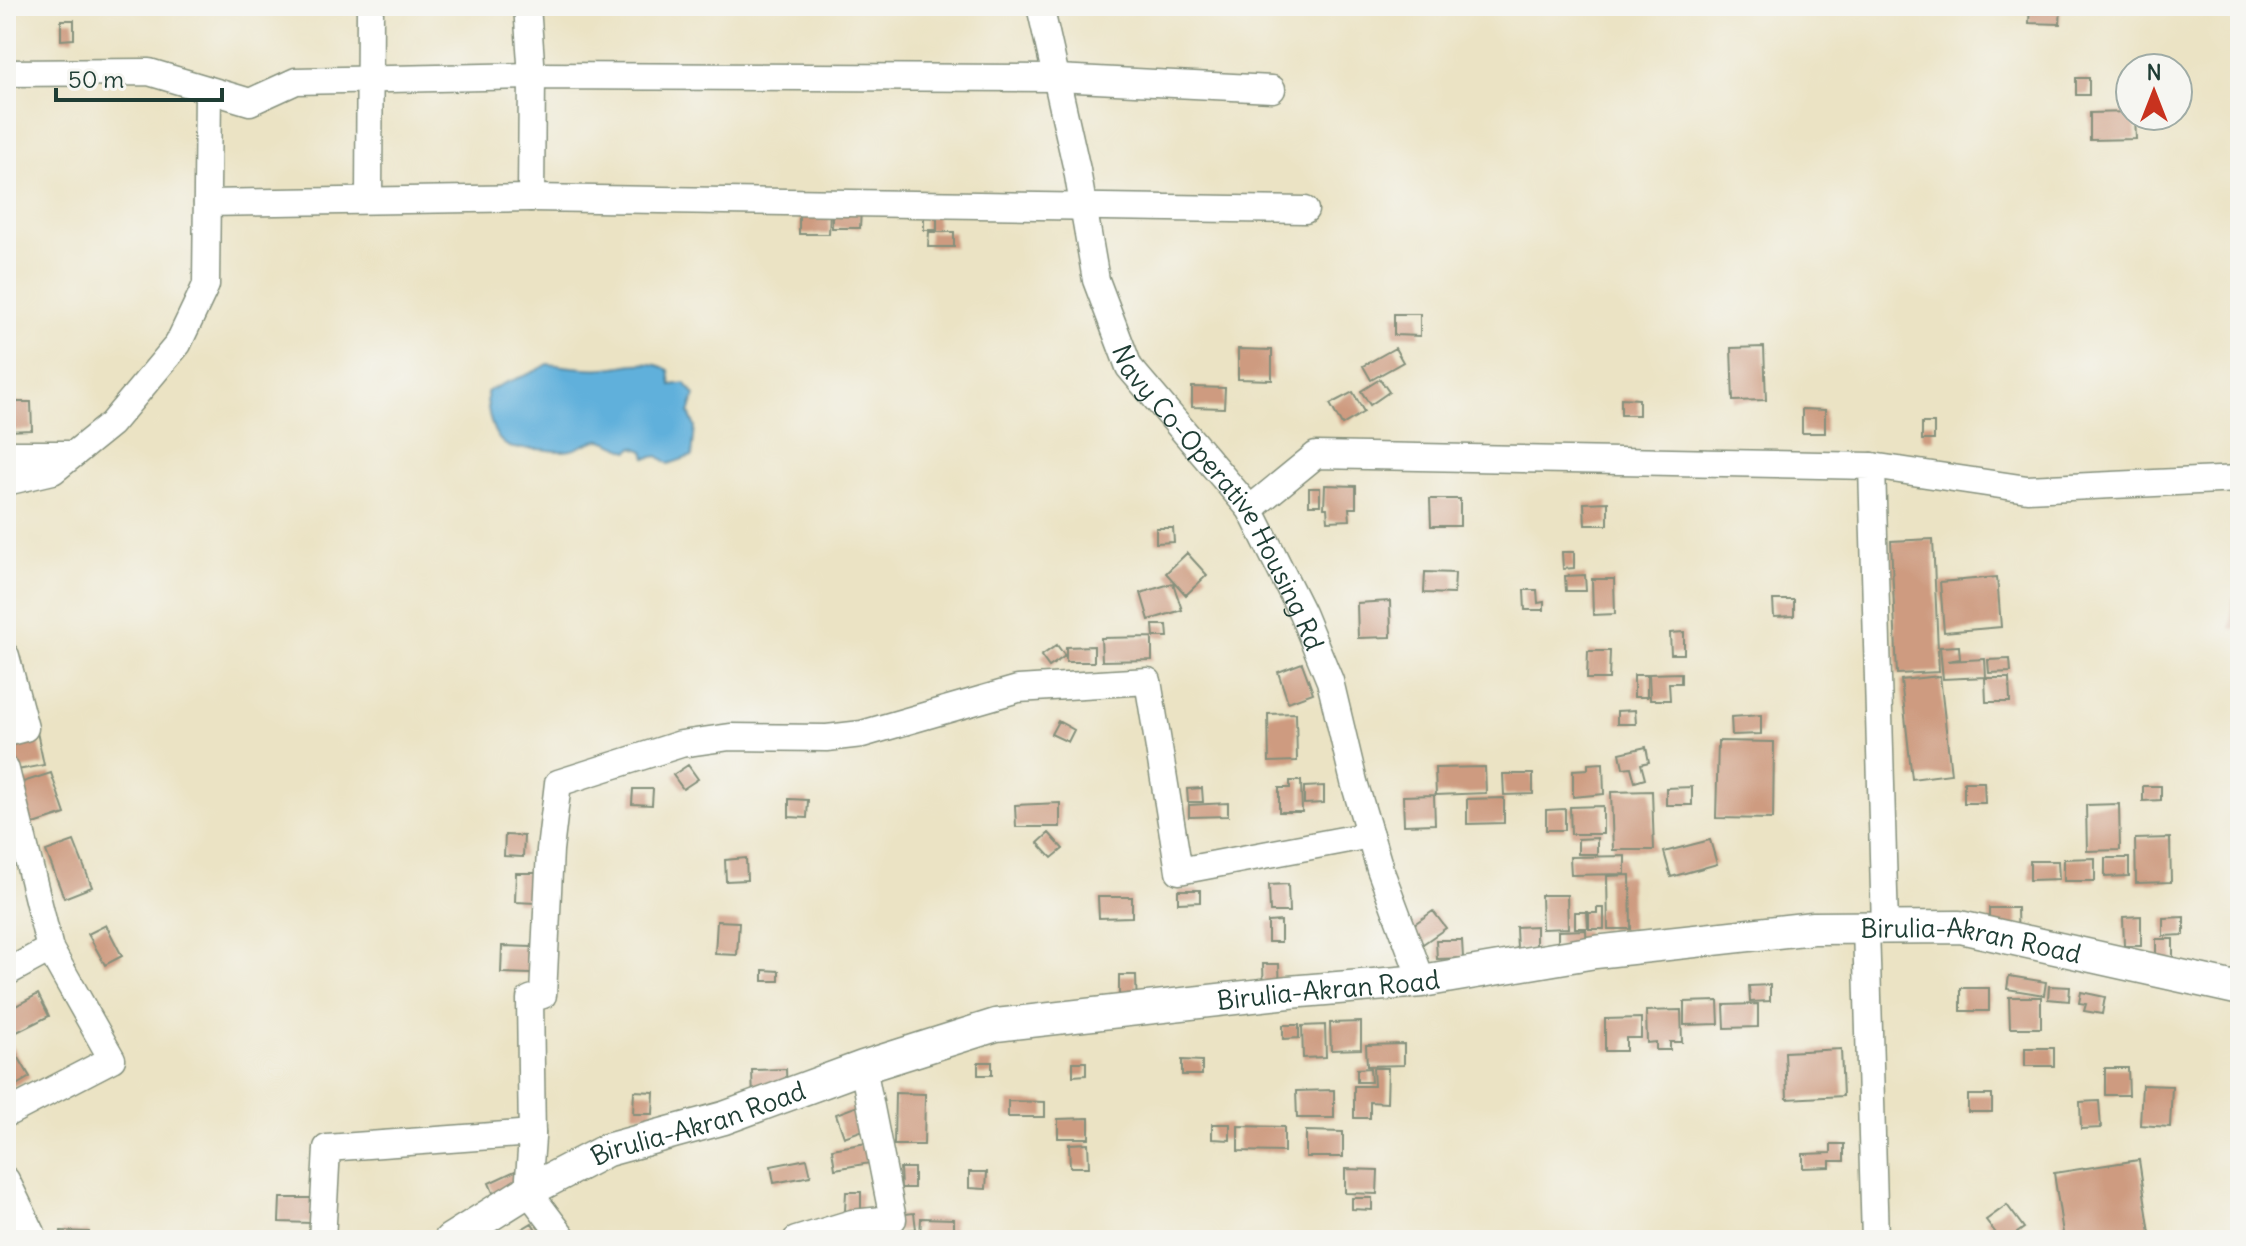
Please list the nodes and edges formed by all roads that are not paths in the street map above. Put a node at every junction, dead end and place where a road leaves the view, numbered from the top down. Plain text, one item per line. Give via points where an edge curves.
1 (370, 6) edge
2 (527, 6) edge
3 (1040, 6) edge
4 (6, 73) edge
5 (532, 76) junction
6 (1057, 78) junction
7 (369, 79) junction
8 (1272, 89) dead end
9 (208, 90) junction
10 (531, 198) junction
11 (369, 200) junction
12 (207, 203) junction
13 (1084, 208) junction
14 (1305, 210) dead end
15 (6, 454) edge
16 (74, 454) junction
17 (1872, 466) junction
18 (2240, 479) edge
19 (6, 482) edge
20 (1250, 509) junction
21 (6, 656) edge
22 (6, 733) edge
23 (6, 770) edge
24 (1370, 835) junction
25 (1876, 927) junction
26 (50, 949) junction
27 (6, 973) edge
28 (1422, 981) junction
29 (2240, 989) edge
30 (863, 1067) junction
31 (6, 1114) edge
32 (532, 1133) junction
33 (6, 1180) edge
34 (528, 1191) junction
35 (892, 1230) edge
36 (18, 1240) edge
37 (322, 1240) edge
38 (450, 1240) edge
39 (565, 1240) edge
40 (796, 1240) edge
41 (1875, 1240) edge

1 - 7 street
2 - 5 street
3 - 6 street, Navy Co-Operative Housing Rd
4 - 9 street via 149,72
5 - 6 street
5 - 7 street
5 - 10 street
6 - 8 street
6 - 13 street, Navy Co-Operative Housing Rd
7 - 9 street via 296,81 250,102
7 - 11 street
9 - 12 street
10 - 11 street
10 - 13 street
11 - 12 street
12 - 16 street via 206,285 178,344 111,424
13 - 14 street
13 - 20 street, Navy Co-Operative Housing Rd via 1096,280 1129,367
15 - 16 street
16 - 19 street via 53,471
17 - 18 street via 2027,489
17 - 20 street via 1316,455
17 - 25 street
20 - 24 street, Navy Co-Operative Housing Rd via 1330,681
21 - 22 street via 25,728
23 - 26 street
24 - 28 street, Navy Co-Operative Housing Rd
24 - 32 street via 1179,871 1148,681 1018,689 862,734 730,737 681,744 558,783 543,995 530,999
25 - 28 street, Birulia-Akran Road via 1813,928 1595,952
25 - 29 street, Birulia-Akran Road via 1960,927
25 - 41 street
26 - 27 street
26 - 31 street via 112,1059
28 - 30 street, Birulia-Akran Road via 996,1025
30 - 34 street, Birulia-Akran Road via 724,1118 607,1150
30 - 35 street
32 - 34 street
32 - 37 street via 327,1148
33 - 36 street via 32,1233
34 - 38 street, Birulia-Akran Road
34 - 39 street
35 - 40 street via 852,1223

